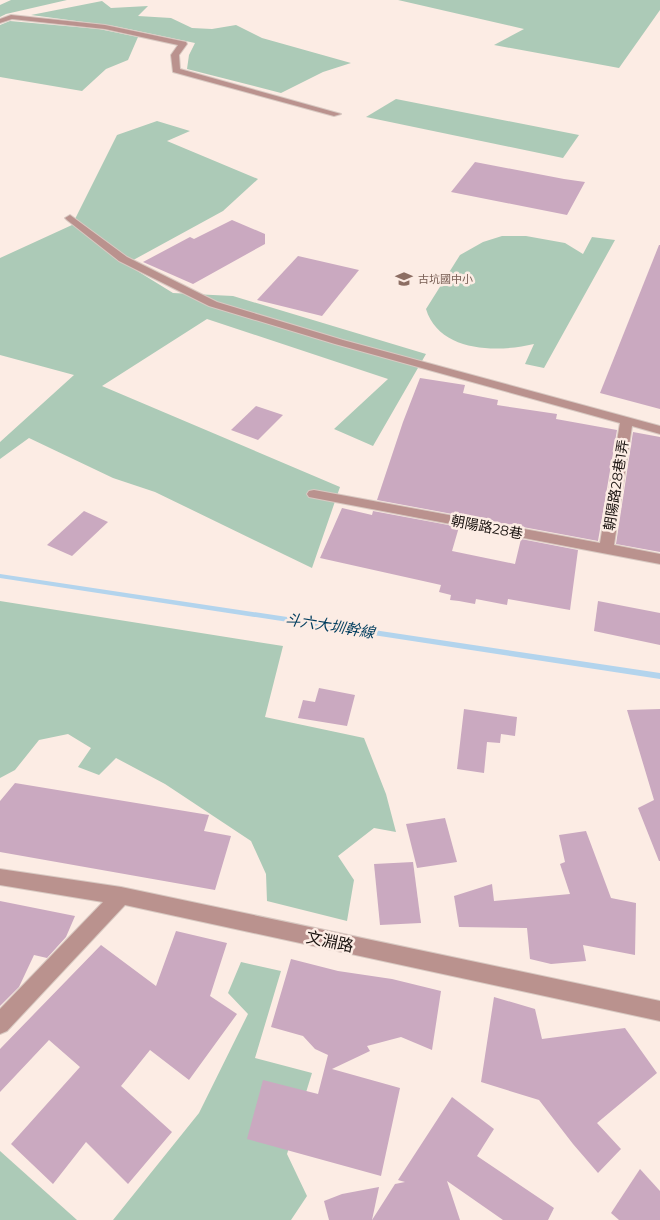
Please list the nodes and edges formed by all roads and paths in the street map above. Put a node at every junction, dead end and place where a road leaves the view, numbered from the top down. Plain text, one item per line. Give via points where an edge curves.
1 (0, 21) edge
2 (337, 114) dead end
3 (70, 218) dead end
4 (626, 422) junction
5 (660, 430) edge
6 (314, 494) dead end
7 (606, 549) junction
8 (660, 560) edge
9 (0, 876) edge
10 (121, 896) junction
11 (660, 1011) edge
12 (0, 1024) edge

1 - 2 street via 10,17 104,27 184,44 175,56 176,70
3 - 4 street via 123,259 213,304
4 - 5 street
4 - 7 street, 朝陽路28巷1弄
6 - 7 street, 朝陽路28巷
7 - 8 street, 朝陽路28巷
9 - 10 street, 文淵路
10 - 11 street, 文淵路
10 - 12 street

